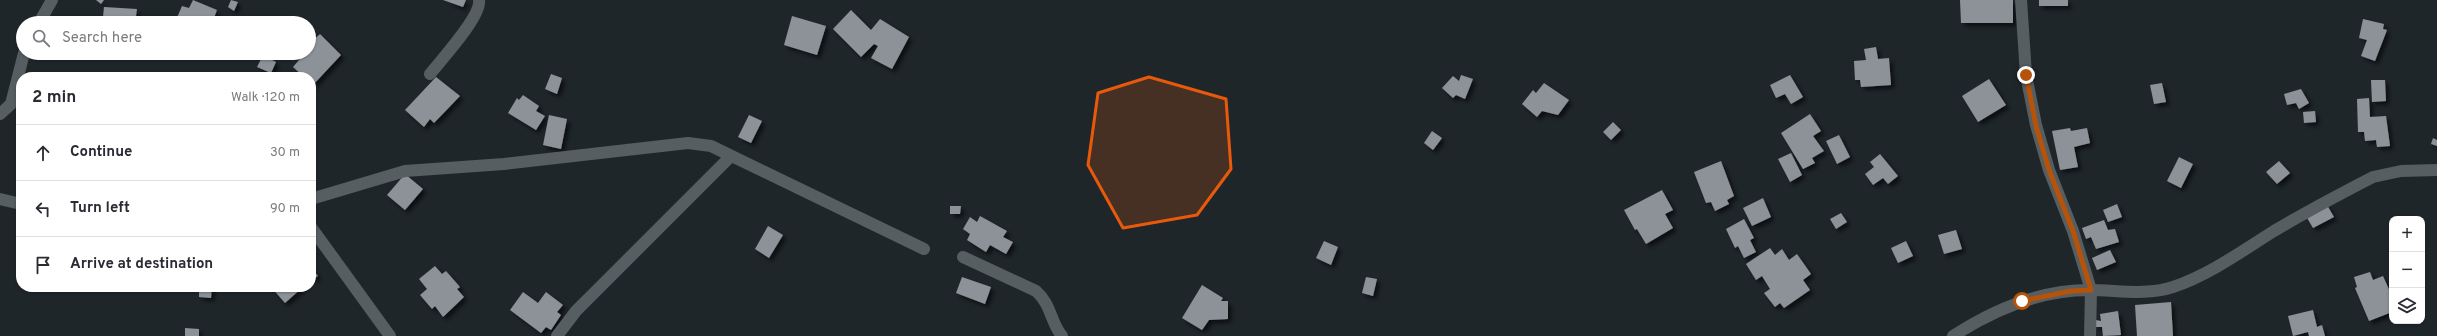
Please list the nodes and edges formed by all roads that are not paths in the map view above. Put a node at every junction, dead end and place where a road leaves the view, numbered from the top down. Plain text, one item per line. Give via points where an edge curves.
1 (52, 0) edge
2 (478, 0) edge
3 (2021, 0) edge
4 (43, 16) edge
5 (23, 60) edge
6 (21, 72) edge
7 (430, 74) dead end
8 (16, 104) edge
9 (0, 114) edge
10 (730, 157) junction
11 (2437, 170) edge
12 (316, 198) edge
13 (0, 199) edge
14 (16, 203) edge
15 (316, 234) edge
16 (924, 249) dead end
17 (963, 257) dead end
18 (2091, 290) junction
19 (390, 336) edge
20 (557, 336) edge
21 (1062, 336) edge
22 (1953, 336) edge
23 (2090, 336) edge

1 - 4 street
2 - 7 street via 480,5 474,17
3 - 18 street via 2026,75 2036,126
5 - 6 street
8 - 9 street
10 - 12 street via 711,146 688,143 504,164 405,171
10 - 16 street via 786,181
10 - 20 street via 576,311
11 - 18 street via 2401,171 2372,177 2205,273 2173,286 2148,292
13 - 14 street
15 - 19 street
17 - 21 street via 1036,291 1046,299 1055,327
18 - 22 street via 2071,291 2022,301
18 - 23 street

